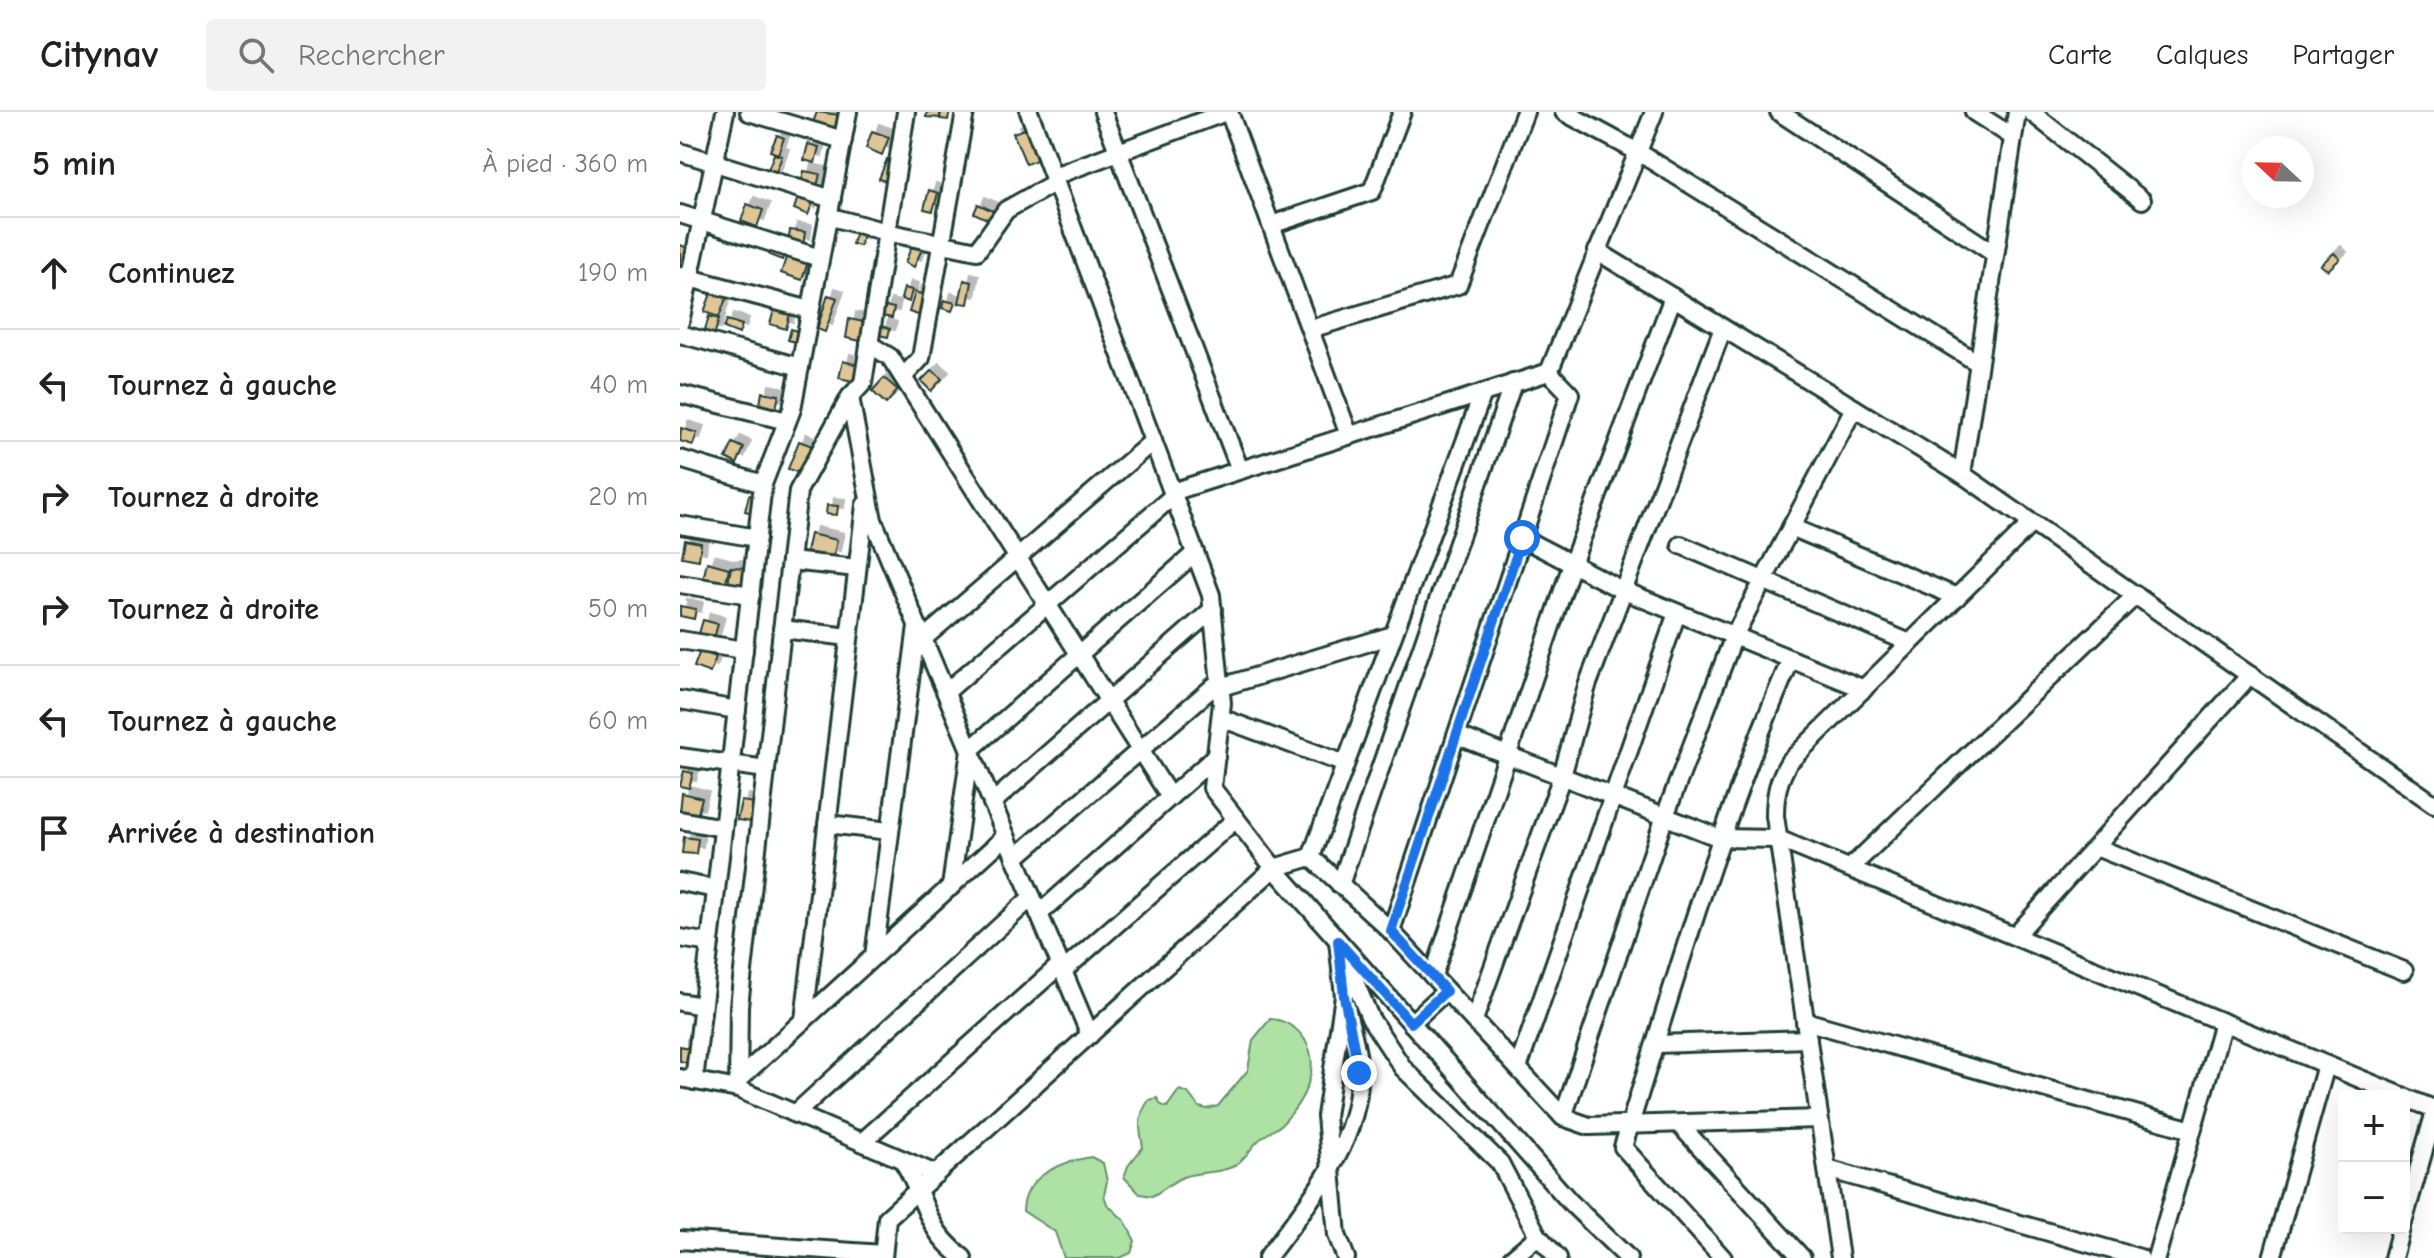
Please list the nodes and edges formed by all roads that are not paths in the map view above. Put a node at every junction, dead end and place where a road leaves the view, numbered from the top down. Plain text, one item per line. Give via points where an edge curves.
1 (725, 112) edge
2 (749, 112) edge
3 (848, 112) edge
4 (906, 112) edge
5 (965, 112) edge
6 (1029, 112) edge
7 (1103, 112) edge
8 (1227, 112) edge
9 (1402, 112) edge
10 (1525, 112) edge
11 (1564, 112) edge
12 (1654, 112) edge
13 (1779, 112) edge
14 (1974, 112) edge
15 (2017, 112) edge
16 (2031, 112) edge
17 (2013, 137) junction
18 (843, 140) junction
19 (680, 152) edge
20 (1118, 152) junction
21 (1638, 152) junction
22 (714, 162) junction
23 (1055, 179) junction
24 (832, 199) junction
25 (2142, 200) dead end
26 (680, 214) edge
27 (828, 216) junction
28 (702, 220) junction
29 (1271, 225) junction
30 (886, 232) junction
31 (943, 243) junction
32 (1597, 251) junction
33 (1995, 254) junction
34 (820, 258) junction
35 (685, 277) edge
36 (1673, 297) junction
37 (810, 310) junction
38 (680, 322) edge
39 (1723, 328) junction
40 (1310, 329) junction
41 (680, 334) edge
42 (869, 344) junction
43 (1978, 363) junction
44 (800, 367) junction
45 (1549, 372) junction
46 (903, 377) junction
47 (1513, 383) junction
48 (1483, 393) junction
49 (680, 394) edge
50 (850, 397) junction
51 (1854, 408) junction
52 (787, 421) junction
53 (1349, 435) junction
54 (1153, 441) junction
55 (680, 459) edge
56 (1240, 470) junction
57 (1962, 474) junction
58 (763, 484) junction
59 (867, 487) junction
60 (1173, 494) junction
61 (2032, 523) junction
62 (680, 525) edge
63 (1791, 527) junction
64 (757, 538) junction
65 (1522, 538) junction
66 (1681, 545) dead end
67 (1195, 553) junction
68 (1017, 557) junction
69 (790, 561) junction
70 (1572, 564) junction
71 (857, 568) junction
72 (1762, 581) junction
73 (680, 584) edge
74 (1622, 590) junction
75 (751, 595) junction
76 (2136, 595) junction
77 (1957, 597) junction
78 (1047, 604) junction
79 (1213, 609) junction
80 (1677, 613) junction
81 (782, 629) junction
82 (920, 631) junction
83 (1393, 635) junction
84 (1734, 636) junction
85 (849, 637) junction
86 (680, 640) edge
87 (1910, 643) junction
88 (744, 650) junction
89 (1079, 655) junction
90 (1791, 659) junction
91 (2250, 675) junction
92 (1220, 684) junction
93 (1864, 689) junction
94 (946, 692) junction
95 (680, 700) edge
96 (1109, 700) junction
97 (737, 710) junction
98 (1221, 718) junction
99 (1456, 735) junction
100 (970, 750) junction
101 (1140, 750) junction
102 (1509, 755) junction
103 (1216, 756) junction
104 (680, 757) edge
105 (731, 764) junction
106 (1345, 764) junction
107 (766, 769) junction
108 (1562, 776) junction
109 (1613, 796) junction
110 (1170, 797) junction
111 (992, 803) junction
112 (2434, 804) edge
113 (1665, 816) junction
114 (1236, 819) junction
115 (680, 820) edge
116 (827, 824) junction
117 (723, 828) junction
118 (890, 831) junction
119 (1006, 836) junction
120 (1720, 838) junction
121 (1778, 839) junction
122 (2096, 847) junction
123 (1311, 857) junction
124 (1015, 858) junction
125 (1274, 868) junction
126 (1850, 868) junction
127 (680, 882) edge
128 (1340, 885) junction
129 (951, 887) junction
130 (716, 889) junction
131 (1032, 897) junction
132 (1039, 914) junction
133 (1391, 931) junction
134 (2015, 936) junction
135 (680, 938) edge
136 (1338, 941) junction
137 (710, 943) junction
138 (874, 956) junction
139 (1062, 968) junction
140 (2404, 971) dead end
141 (1433, 976) junction
142 (1446, 991) junction
143 (1344, 996) junction
144 (680, 1002) edge
145 (702, 1006) junction
146 (804, 1020) junction
147 (1474, 1020) junction
148 (1805, 1021) junction
149 (2223, 1022) junction
150 (1411, 1023) junction
151 (1090, 1035) junction
152 (1808, 1039) junction
153 (1656, 1044) junction
154 (2326, 1065) junction
155 (1518, 1068) junction
156 (687, 1080) edge
157 (738, 1084) junction
158 (2388, 1090) edge
159 (2410, 1099) edge
160 (2434, 1109) edge
161 (795, 1114) junction
162 (2434, 1115) edge
163 (1563, 1117) junction
164 (1819, 1119) junction
165 (1679, 1124) junction
166 (1630, 1125) junction
167 (2192, 1130) junction
168 (862, 1142) junction
169 (901, 1159) junction
170 (1827, 1169) junction
171 (1330, 1172) junction
172 (936, 1174) junction
173 (917, 1191) junction
174 (2410, 1198) edge
175 (2400, 1234) edge
176 (1538, 1236) junction
177 (680, 1240) edge
178 (945, 1243) junction
179 (883, 1256) edge
180 (2396, 1257) edge
181 (963, 1258) edge
182 (974, 1258) edge
183 (1267, 1258) edge
184 (1346, 1258) edge
185 (1512, 1258) edge
186 (1558, 1258) edge
187 (1628, 1258) edge
188 (1723, 1258) edge
189 (1802, 1258) edge
190 (1840, 1258) edge
191 (2140, 1258) edge
192 (2156, 1258) edge
193 (2272, 1258) edge

1 - 22 street
2 - 18 street
3 - 18 street
4 - 30 street
5 - 31 street
6 - 23 street
7 - 20 street
8 - 20 street
8 - 29 street
9 - 29 street via 1372,191
10 - 40 street via 1458,285
11 - 21 street
12 - 21 street
13 - 33 street
14 - 17 street
15 - 17 street
16 - 25 street
17 - 33 street
18 - 24 street
19 - 22 street
20 - 23 street
20 - 56 street
21 - 32 street
21 - 43 street
22 - 24 street
22 - 28 street
23 - 31 street via 1006,210 977,251
23 - 54 street
24 - 27 street
26 - 28 street
27 - 30 street
27 - 34 street
28 - 34 street
28 - 35 street
29 - 40 street
30 - 31 street
30 - 42 street
31 - 46 street via 921,358
32 - 36 street
32 - 45 street
33 - 43 street
34 - 37 street
35 - 37 street
35 - 38 street
36 - 39 street
36 - 70 street
37 - 44 street
39 - 51 street
39 - 74 street
40 - 53 street
41 - 44 street
42 - 46 street via 890,357
42 - 50 street via 863,383
43 - 57 street
44 - 52 street
45 - 47 street
45 - 65 street via 1570,394
46 - 68 street
47 - 48 street
47 - 128 street
48 - 53 street
48 - 83 street
49 - 52 street
50 - 59 street
50 - 69 street via 798,491
51 - 57 street
51 - 63 street
52 - 58 street
53 - 56 street
54 - 60 street
54 - 68 street
55 - 58 street
56 - 60 street
57 - 61 street
58 - 64 street
59 - 71 street
59 - 82 street via 873,520
60 - 67 street
60 - 78 street
61 - 76 street
61 - 77 street
62 - 64 street
63 - 72 street
63 - 77 street
64 - 75 street
65 - 70 street
65 - 99 street
66 - 72 street
67 - 79 street
67 - 89 street
68 - 78 street
68 - 82 street
69 - 71 street
69 - 81 street
70 - 74 street
70 - 102 street
71 - 85 street
72 - 84 street
72 - 87 street
73 - 75 street
74 - 80 street
74 - 108 street
75 - 88 street
76 - 91 street
76 - 126 street
77 - 87 street
78 - 89 street
78 - 94 street
79 - 92 street
79 - 96 street
80 - 84 street
80 - 109 street
81 - 85 street
81 - 107 street
82 - 94 street
82 - 118 street
83 - 92 street
83 - 106 street
84 - 90 street
84 - 113 street
85 - 116 street
86 - 88 street
87 - 93 street
88 - 97 street
89 - 96 street
89 - 100 street
90 - 93 street
90 - 120 street
91 - 112 street
91 - 122 street
92 - 98 street
92 - 101 street
93 - 121 street via 1779,777
94 - 100 street
95 - 97 street
96 - 101 street
96 - 111 street
97 - 105 street
98 - 103 street
98 - 106 street
99 - 102 street
99 - 133 street
100 - 111 street
100 - 129 street
101 - 110 street
101 - 124 street
102 - 108 street
102 - 141 street
103 - 110 street
103 - 114 street via 1212,788
104 - 105 street
105 - 107 street
105 - 117 street
106 - 123 street
107 - 157 street via 739,1006
108 - 109 street
108 - 147 street
109 - 113 street
109 - 155 street
110 - 132 street
111 - 119 street
113 - 120 street
113 - 163 street
114 - 125 street
114 - 139 street
115 - 117 street
116 - 118 street
116 - 146 street
117 - 130 street
118 - 138 street
119 - 124 street
119 - 129 street
120 - 121 street
120 - 153 street
121 - 126 street
121 - 148 street
122 - 134 street
122 - 140 street
123 - 125 street
123 - 128 street
124 - 131 street
125 - 136 street
125 - 151 street
126 - 134 street
127 - 130 street
128 - 133 street
129 - 138 street
130 - 137 street
131 - 132 street
131 - 161 street
132 - 139 street
133 - 141 street
134 - 149 street
135 - 137 street
136 - 143 street
136 - 150 street
136 - 176 street via 1370,1018 1403,1068 1500,1163
137 - 145 street
138 - 146 street
139 - 151 street
139 - 168 street
141 - 142 street
142 - 147 street
142 - 150 street
143 - 171 street via 1326,1116
143 - 171 street via 1359,1073 1354,1112
144 - 145 street
145 - 156 street
146 - 157 street
147 - 155 street
148 - 152 street
148 - 167 street
149 - 154 street
149 - 167 street
150 - 187 street via 1571,1203
151 - 172 street
152 - 153 street
152 - 164 street
153 - 166 street
154 - 158 street
154 - 193 street
155 - 163 street
156 - 157 street
157 - 161 street
159 - 160 street
161 - 168 street
162 - 174 street
163 - 166 street via 1589,1126
164 - 165 street
164 - 170 street
165 - 166 street
165 - 189 street
166 - 188 street via 1623,1147
167 - 192 street
168 - 169 street
169 - 172 street
169 - 173 street
170 - 190 street
170 - 191 street
171 - 183 street
171 - 184 street via 1337,1235
172 - 173 street
173 - 178 street
173 - 179 street via 887,1218
175 - 180 street
176 - 185 street
176 - 186 street
177 - 179 street
178 - 181 street
178 - 182 street

